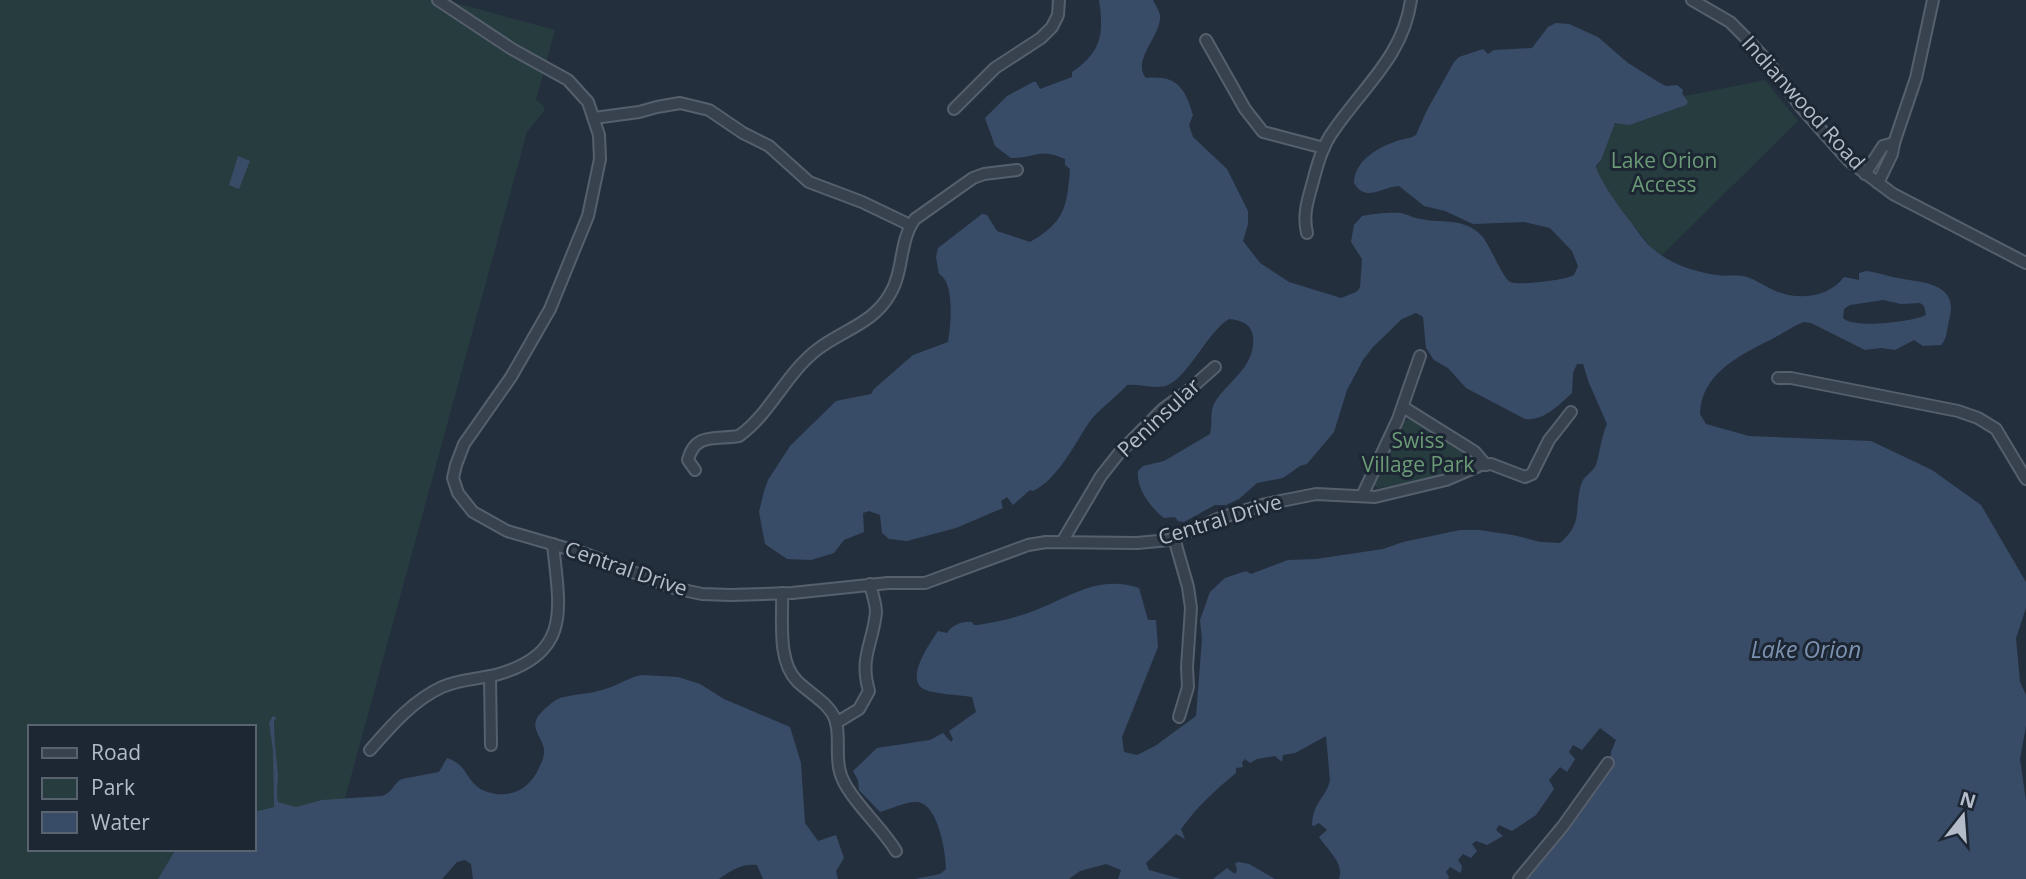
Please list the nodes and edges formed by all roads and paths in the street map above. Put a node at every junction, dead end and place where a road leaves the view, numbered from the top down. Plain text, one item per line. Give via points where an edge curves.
1 (438, 0) edge
2 (1059, 0) edge
3 (1411, 0) edge
4 (1692, 0) edge
5 (1933, 0) edge
6 (1206, 40) dead end
7 (954, 109) dead end
8 (594, 118) junction
9 (1894, 143) junction
10 (1324, 148) junction
11 (1017, 170) dead end
12 (1865, 174) junction
13 (1878, 183) junction
14 (910, 225) junction
15 (1307, 233) dead end
16 (2026, 263) edge
17 (1420, 356) dead end
18 (1215, 368) dead end
19 (1778, 378) dead end
20 (1402, 407) junction
21 (1571, 412) dead end
22 (1486, 465) junction
23 (695, 470) dead end
24 (2026, 479) edge
25 (1362, 496) junction
26 (1174, 538) junction
27 (1062, 542) junction
28 (553, 544) junction
29 (870, 584) junction
30 (782, 593) junction
31 (490, 676) junction
32 (1179, 717) dead end
33 (836, 723) junction
34 (491, 745) dead end
35 (370, 750) dead end
36 (1608, 763) dead end
37 (895, 851) dead end
38 (1519, 879) edge

1 - 8 street, Central Drive via 512,50 568,80 588,102
2 - 7 street via 1052,27 995,68
3 - 10 street via 1403,31 1384,66
4 - 12 street, Indianwood Road via 1730,22 1746,38
5 - 9 street via 1916,78
6 - 10 street via 1245,109 1263,131
8 - 14 street via 680,103 709,110 769,146 809,182
8 - 28 street, Central Drive via 600,159 583,229 550,309 464,444 453,478 458,493 484,520
9 - 12 street via 1884,146
9 - 13 street
10 - 15 street via 1304,215
11 - 14 street via 973,178
12 - 13 street, Indianwood Road
13 - 16 street, Indianwood Road
14 - 23 street via 898,279 881,307 808,357 744,432 695,443 688,460
17 - 20 street
18 - 27 street, Peninsular via 1163,409 1120,452
19 - 24 street via 1978,418 1996,429
20 - 22 street via 1475,452
20 - 25 street
21 - 22 street via 1549,440 1532,474 1525,477
22 - 25 street, Central Drive via 1422,487
25 - 26 street, Central Drive via 1316,494 1290,499 1220,518
26 - 27 street, Central Drive via 1137,543
26 - 32 street via 1191,608 1188,687
27 - 29 street, Central Drive via 1028,545 925,583
28 - 30 street, Central Drive via 702,594
28 - 31 street via 558,603 551,640 541,654 523,665
29 - 30 street, Central Drive
29 - 33 street via 876,611 865,656 869,691 859,709
30 - 33 street via 785,660 795,679 826,706
31 - 34 street
31 - 35 street via 443,687 416,702
33 - 37 street via 840,774
36 - 38 street

